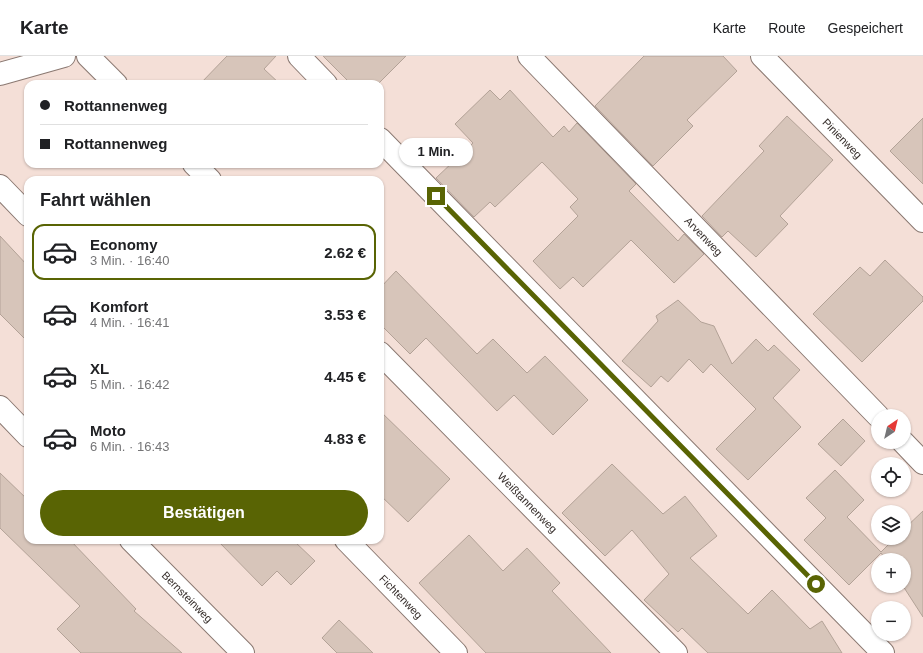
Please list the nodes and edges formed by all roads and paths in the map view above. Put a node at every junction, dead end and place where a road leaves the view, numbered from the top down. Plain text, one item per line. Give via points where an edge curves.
1 (64, 56) edge
2 (88, 56) edge
3 (299, 56) edge
4 (529, 56) edge
5 (762, 56) edge
6 (0, 74) edge
7 (112, 80) edge
8 (322, 80) edge
9 (384, 143) edge
10 (198, 168) edge
11 (206, 176) edge
12 (0, 186) edge
13 (24, 211) edge
14 (923, 221) edge
15 (384, 357) edge
16 (0, 407) edge
17 (871, 409) edge
18 (24, 432) edge
19 (910, 449) edge
20 (923, 463) edge
21 (135, 544) edge
22 (350, 544) edge
23 (243, 653) edge
24 (456, 653) edge
25 (676, 653) edge
26 (883, 653) edge

1 - 6 street
2 - 7 street
3 - 8 street
4 - 17 street, Arvenweg
5 - 14 street, Pinienweg
9 - 26 street
10 - 11 street
12 - 13 street
15 - 25 street, Weißtannenweg
16 - 18 street
19 - 20 street
21 - 23 street, Bernsteinweg
22 - 24 street, Fichtenweg

